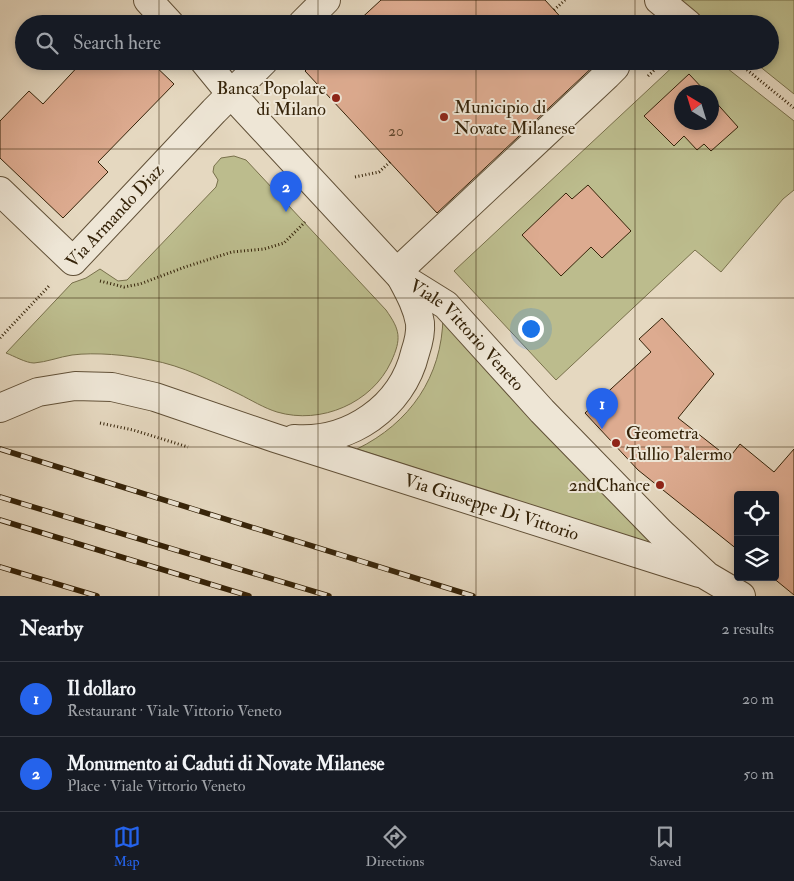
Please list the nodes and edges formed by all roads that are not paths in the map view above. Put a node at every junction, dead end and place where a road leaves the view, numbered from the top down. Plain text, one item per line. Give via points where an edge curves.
1 (148, 0) edge
2 (326, 0) edge
3 (659, 0) edge
4 (162, 15) edge
5 (311, 15) edge
6 (677, 15) edge
7 (211, 70) edge
8 (255, 70) edge
9 (612, 70) edge
10 (230, 94) junction
11 (0, 191) edge
12 (399, 275) junction
13 (0, 408) edge
14 (276, 438) junction
15 (707, 576) junction
16 (741, 596) edge

1 - 4 street
2 - 5 street
3 - 6 street
7 - 10 street, Viale Vittorio Veneto
8 - 10 street, Via Armando Diaz
9 - 12 street
10 - 11 street, Via Armando Diaz via 73,260
10 - 12 street, Viale Vittorio Veneto
12 - 14 street, Via Giuseppe Di Vittorio via 416,308 420,325 413,364 392,400 366,421 339,434 306,440
12 - 15 street, Viale Vittorio Veneto via 446,305 542,411 660,533
13 - 14 street, Via Giuseppe Di Vittorio via 38,392 75,386 112,387 155,397
14 - 15 street, Via Giuseppe Di Vittorio
15 - 16 street, Viale Vittorio Veneto

